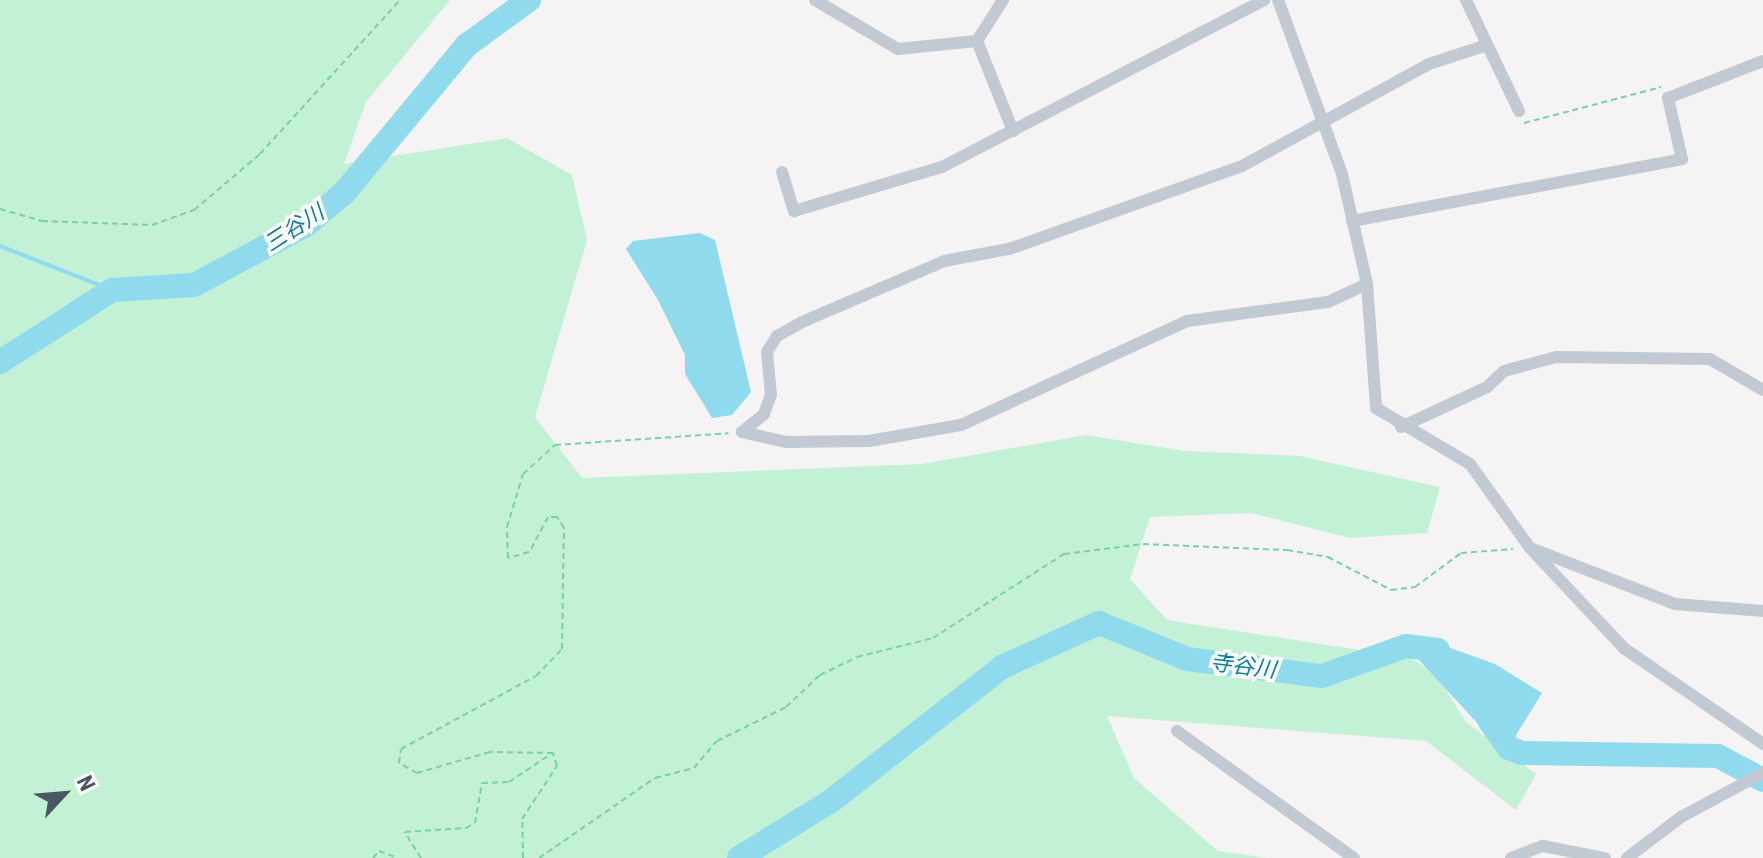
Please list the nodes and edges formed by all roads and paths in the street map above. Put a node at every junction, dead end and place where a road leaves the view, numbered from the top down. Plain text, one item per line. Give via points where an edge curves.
1 (400, 0) edge
2 (815, 0) edge
3 (1003, 0) edge
4 (1264, 0) edge
5 (1278, 0) edge
6 (1466, 0) edge
7 (977, 41) junction
8 (1487, 45) junction
9 (1763, 61) edge
10 (1668, 98) junction
11 (1519, 111) joint
12 (1320, 125) junction
13 (1013, 131) junction
14 (782, 172) dead end
15 (0, 209) edge
16 (1352, 221) junction
17 (1367, 284) junction
18 (1763, 390) edge
19 (1401, 427) junction
20 (742, 432) junction
21 (1530, 548) junction
22 (1763, 611) edge
23 (1177, 731) dead end
24 (1763, 744) edge
25 (553, 753) junction
26 (1758, 777) edge
27 (373, 858) edge
28 (398, 858) edge
29 (421, 858) edge
30 (523, 858) edge
31 (539, 858) edge
32 (1354, 858) edge
33 (1511, 858) edge
34 (1605, 858) edge
35 (1627, 858) edge

1 - 15 path via 260,154 194,210 138,225 42,221
2 - 7 street via 898,49
3 - 7 street
4 - 13 street
5 - 12 street
6 - 8 street
7 - 13 street
8 - 11 street
8 - 12 street via 1429,64
9 - 10 street
10 - 11 path via 1659,84 1526,125
10 - 16 street via 1682,159
12 - 16 street
12 - 20 street via 1211,178 1009,249 944,261 802,322 777,336 767,352 771,395 764,414
13 - 14 street via 942,167 794,211
16 - 17 street
17 - 19 street via 1376,408
17 - 20 street via 1328,302 1187,321 961,425 869,441 786,442
18 - 19 street via 1710,359 1556,357 1504,371 1487,387
19 - 21 street via 1470,464
20 - 25 path via 555,445 523,474 507,527 508,558 529,552 548,517 557,517 564,528 562,649 536,676 401,749 399,763 417,773 490,752
21 - 22 street via 1675,604
21 - 24 street via 1625,649
21 - 31 path via 1461,553 1415,587 1391,590 1328,557 1287,550 1143,544 1064,554 933,638 857,657 820,675 786,707 717,741 694,768 655,778
23 - 32 street
25 - 29 path via 509,782 482,783 475,823 466,828 405,832
25 - 30 path via 557,766 522,819
26 - 35 street via 1681,817
27 - 28 path via 379,851
33 - 34 street via 1543,846

